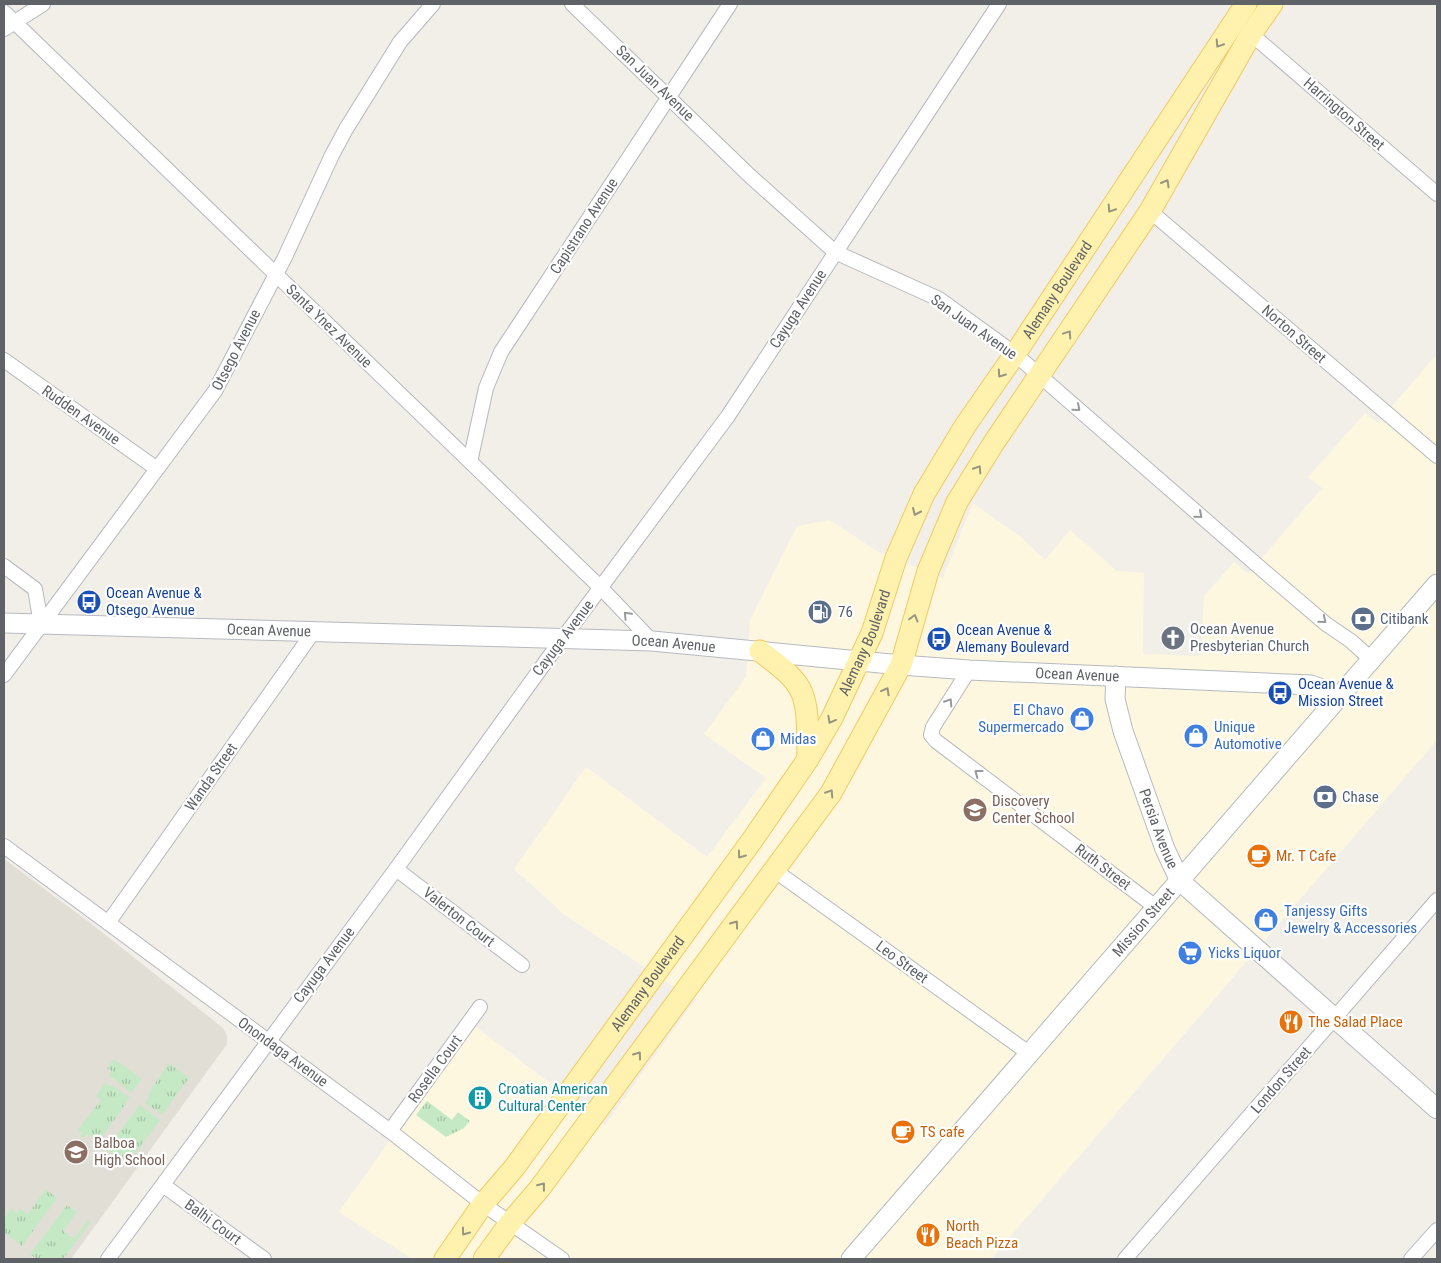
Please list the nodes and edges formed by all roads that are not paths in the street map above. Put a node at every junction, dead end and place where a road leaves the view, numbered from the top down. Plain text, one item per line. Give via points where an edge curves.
1 (43, 4) edge
2 (433, 4) edge
3 (572, 4) edge
4 (730, 4) edge
5 (999, 4) edge
6 (1246, 4) edge
7 (1272, 4) edge
8 (4, 12) edge
9 (9, 26) edge
10 (1251, 34) junction
11 (669, 97) junction
12 (1437, 194) edge
13 (1150, 211) junction
14 (835, 252) junction
15 (275, 274) junction
16 (1015, 354) junction
17 (4, 360) edge
18 (1040, 376) junction
19 (1437, 456) edge
20 (470, 462) junction
21 (157, 469) junction
22 (4, 566) edge
23 (1437, 584) edge
24 (601, 588) junction
25 (4, 623) edge
26 (41, 624) junction
27 (314, 631) junction
28 (563, 639) junction
29 (652, 641) junction
30 (760, 651) junction
31 (859, 660) junction
32 (1372, 660) junction
33 (901, 665) junction
34 (969, 670) junction
35 (4, 675) edge
36 (1116, 676) junction
37 (1341, 696) junction
38 (808, 759) junction
39 (4, 846) edge
40 (396, 869) junction
41 (774, 870) junction
42 (1180, 881) junction
43 (1437, 900) edge
44 (1157, 908) junction
45 (108, 923) junction
46 (522, 965) dead end
47 (480, 1007) dead end
48 (1334, 1019) junction
49 (268, 1042) junction
50 (1030, 1054) junction
51 (1437, 1109) edge
52 (390, 1131) junction
53 (163, 1185) junction
54 (483, 1204) junction
55 (510, 1223) junction
56 (1437, 1230) edge
57 (108, 1259) edge
58 (264, 1259) edge
59 (445, 1259) edge
60 (484, 1259) edge
61 (562, 1259) edge
62 (851, 1259) edge
63 (1125, 1259) edge
64 (1411, 1259) edge

1 - 9 street
2 - 15 street, Otsego Avenue via 400,42 346,129
3 - 11 street, San Juan Avenue
4 - 11 street, Capistrano Avenue
5 - 14 street, Cayuga Avenue
6 -> 16 main road, Alemany Boulevard
7 - 10 main road
8 - 9 street, Santa Ynez Avenue
9 - 15 street, Santa Ynez Avenue
10 - 12 street, Harrington Street
13 -> 10 main road
11 - 14 street, San Juan Avenue
11 - 20 street, Capistrano Avenue via 501,352 486,388
18 -> 13 main road
13 - 19 street, Norton Street
14 - 16 street, San Juan Avenue via 939,299
14 - 24 street, Cayuga Avenue via 728,416
15 - 20 street, Santa Ynez Avenue
15 - 21 street, Otsego Avenue via 216,391
16 - 18 street, San Juan Avenue
16 -> 31 main road, Alemany Boulevard via 965,426 924,494 896,558 872,633
17 - 21 street, Rudden Avenue
18 -> 32 street, San Juan Avenue via 1265,572
33 -> 18 main road via 928,570 957,502
20 - 24 street, Santa Ynez Avenue
21 - 26 street, Otsego Avenue
22 - 26 street via 35,589
23 - 32 main road, Mission Street
24 - 28 street, Cayuga Avenue
29 -> 24 street, Santa Ynez Avenue
25 - 26 main road, Ocean Avenue
26 - 27 main road, Ocean Avenue
26 - 35 street, Otsego Avenue
27 - 28 main road, Ocean Avenue
27 - 45 street, Wanda Street
28 - 29 main road, Ocean Avenue
28 - 40 street, Cayuga Avenue
29 - 30 main road, Ocean Avenue
30 - 31 main road, Ocean Avenue
30 - 38 main road via 790,676 800,689 806,703
31 - 33 main road, Ocean Avenue
31 -> 38 main road, Alemany Boulevard via 832,718
32 - 37 main road, Mission Street
33 - 34 main road, Ocean Avenue
41 -> 33 main road via 831,793
34 - 36 main road, Ocean Avenue
44 -> 34 street, Ruth Street via 931,735 932,727
36 - 37 main road, Ocean Avenue via 1311,685
36 - 42 main road, Persia Avenue via 1115,698 1123,731 1165,850
37 - 42 main road, Mission Street
38 -> 54 main road, Alemany Boulevard via 514,1168
39 - 45 street, Onondaga Avenue
40 - 46 street, Valerton Court
40 - 49 street, Cayuga Avenue
41 - 50 street, Leo Street
55 -> 41 main road via 540,1188
42 - 44 main road, Mission Street
42 - 48 main road, Persia Avenue
43 - 48 street, London Street
44 - 50 main road, Mission Street
45 - 49 street, Onondaga Avenue
47 - 52 street, Rosella Court
48 - 51 main road, Persia Avenue
48 - 63 street, London Street
49 - 52 street, Onondaga Avenue
49 - 53 street, Cayuga Avenue
50 - 62 main road, Mission Street
52 - 54 street, Onondaga Avenue
53 - 57 street, Cayuga Avenue
53 - 58 street, Balhi Court
54 - 55 street, Onondaga Avenue
54 -> 59 main road, Alemany Boulevard
55 - 60 main road
55 - 61 street, Onondaga Avenue
56 - 64 street

